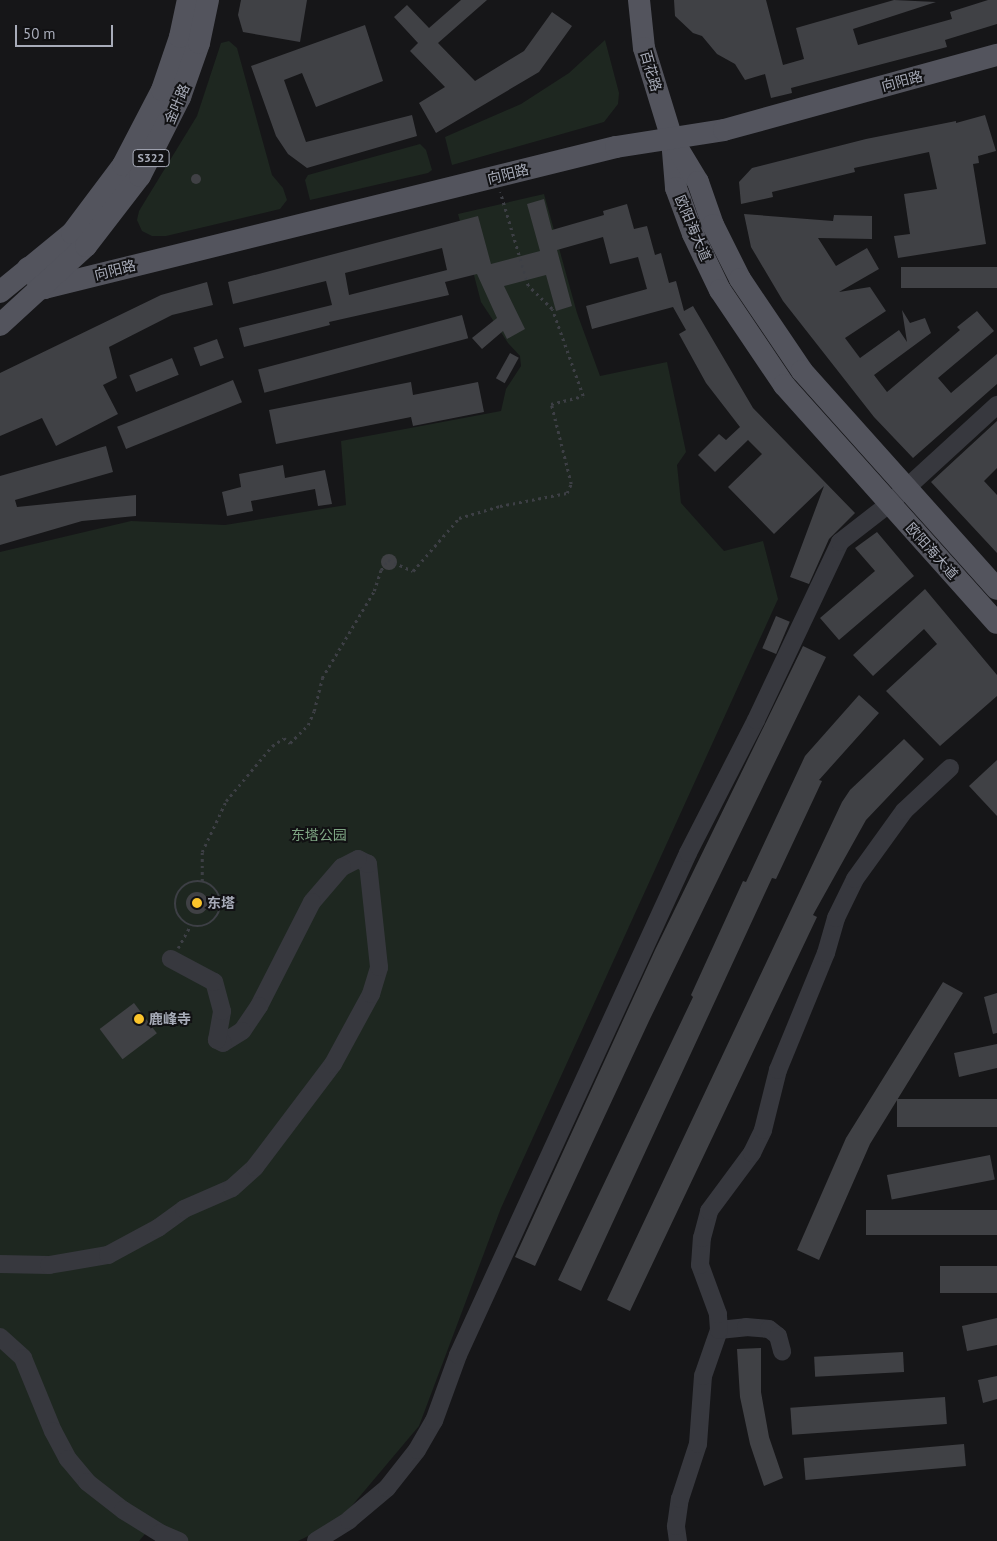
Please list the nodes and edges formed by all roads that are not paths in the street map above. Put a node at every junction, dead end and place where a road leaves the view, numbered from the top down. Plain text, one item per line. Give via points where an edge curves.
1 (188, 0) edge
2 (208, 0) edge
3 (639, 0) edge
4 (997, 55) edge
5 (672, 139) junction
6 (28, 268) junction
7 (44, 288) junction
8 (0, 292) edge
9 (0, 325) edge
10 (997, 405) edge
11 (906, 489) junction
12 (889, 504) junction
13 (997, 589) edge
14 (997, 623) edge
15 (950, 768) dead end
16 (171, 959) dead end
17 (0, 1264) edge
18 (719, 1330) junction
19 (0, 1338) edge
20 (782, 1351) dead end
21 (179, 1541) edge
22 (316, 1541) edge
23 (678, 1541) edge

1 - 6 main road, 金叶路 / S322 via 180,37 162,90 124,166 72,233
2 - 7 main road, 金叶路 / S322 via 190,70 155,151 106,224
3 - 5 main road, 百花路 via 644,48
4 - 5 main road, 向阳路 via 724,130
5 - 7 main road, 向阳路 via 616,147
5 - 11 main road, 欧阳海大道 via 698,182 713,225 740,279 769,325 802,371
5 - 12 main road, 欧阳海大道 via 676,188 693,234 720,290 784,385
6 - 7 main road
6 - 8 main road, S322
7 - 9 main road, S322
10 - 11 street
11 - 12 street
11 - 13 main road, 欧阳海大道
12 - 14 main road, 欧阳海大道
12 - 22 street via 840,542 679,871 458,1355 434,1422 387,1488 350,1520
15 - 18 street via 904,811 855,879 836,918 826,953 778,1070 763,1130 752,1153 709,1211 700,1265 718,1314
16 - 17 street via 214,982 222,1011 217,1040 223,1042 242,1030 259,1006 312,902 342,867 358,859 368,864 379,967 371,994 333,1064 255,1167 232,1188 184,1209 158,1228 108,1255 49,1265
18 - 20 street via 768,1329 778,1336
18 - 23 street via 703,1376 698,1444 680,1499 676,1526
19 - 21 street via 23,1358 68,1459 87,1482 123,1510

